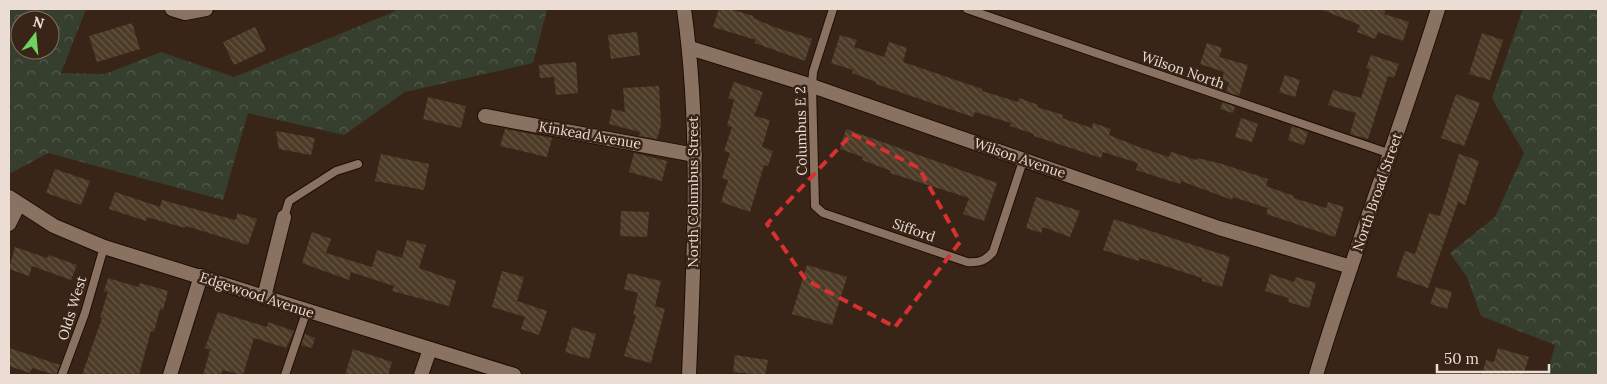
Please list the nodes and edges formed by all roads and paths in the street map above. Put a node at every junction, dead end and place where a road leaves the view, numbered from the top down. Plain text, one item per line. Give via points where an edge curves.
1 (172, 9) edge
2 (206, 9) edge
3 (684, 9) edge
4 (834, 9) edge
5 (967, 9) edge
6 (1438, 9) edge
7 (690, 48) junction
8 (812, 86) junction
9 (485, 116) dead end
10 (1391, 154) junction
11 (695, 155) junction
12 (1024, 158) junction
13 (358, 164) dead end
14 (14, 200) edge
15 (284, 217) joint
16 (832, 217) joint
17 (9, 224) edge
18 (104, 247) junction
19 (1351, 267) junction
20 (201, 276) junction
21 (264, 297) junction
22 (307, 310) junction
23 (430, 349) junction
24 (62, 375) edge
25 (170, 375) edge
26 (285, 375) edge
27 (421, 375) edge
28 (514, 375) edge
29 (689, 375) edge
30 (1316, 375) edge

1 - 2 street via 185,13
3 - 7 street, North Columbus Street
4 - 8 lane, Columbus E 2 via 813,72
5 - 10 lane, Wilson North
6 - 10 street, North Broad Street
7 - 8 street, Wilson Avenue
7 - 11 street, North Columbus Street
8 - 12 street, Wilson Avenue
8 - 16 lane, Columbus E 2 via 816,206
9 - 11 street, Kinkead Avenue
10 - 19 street, North Broad Street
11 - 29 street, North Columbus Street
12 - 16 lane, Sifford via 993,252 977,263
12 - 19 street, Wilson Avenue via 1219,228
13 - 15 lane via 336,171 289,201
14 - 17 street
14 - 18 street, Edgewood Avenue via 54,226
15 - 21 street
18 - 20 street, Edgewood Avenue
18 - 24 lane, Olds West via 85,313
19 - 30 street, North Broad Street
20 - 21 street, Edgewood Avenue
20 - 25 street
21 - 22 street, Edgewood Avenue
22 - 23 street, Edgewood Avenue
22 - 26 lane
23 - 27 street
23 - 28 street, Edgewood Avenue

